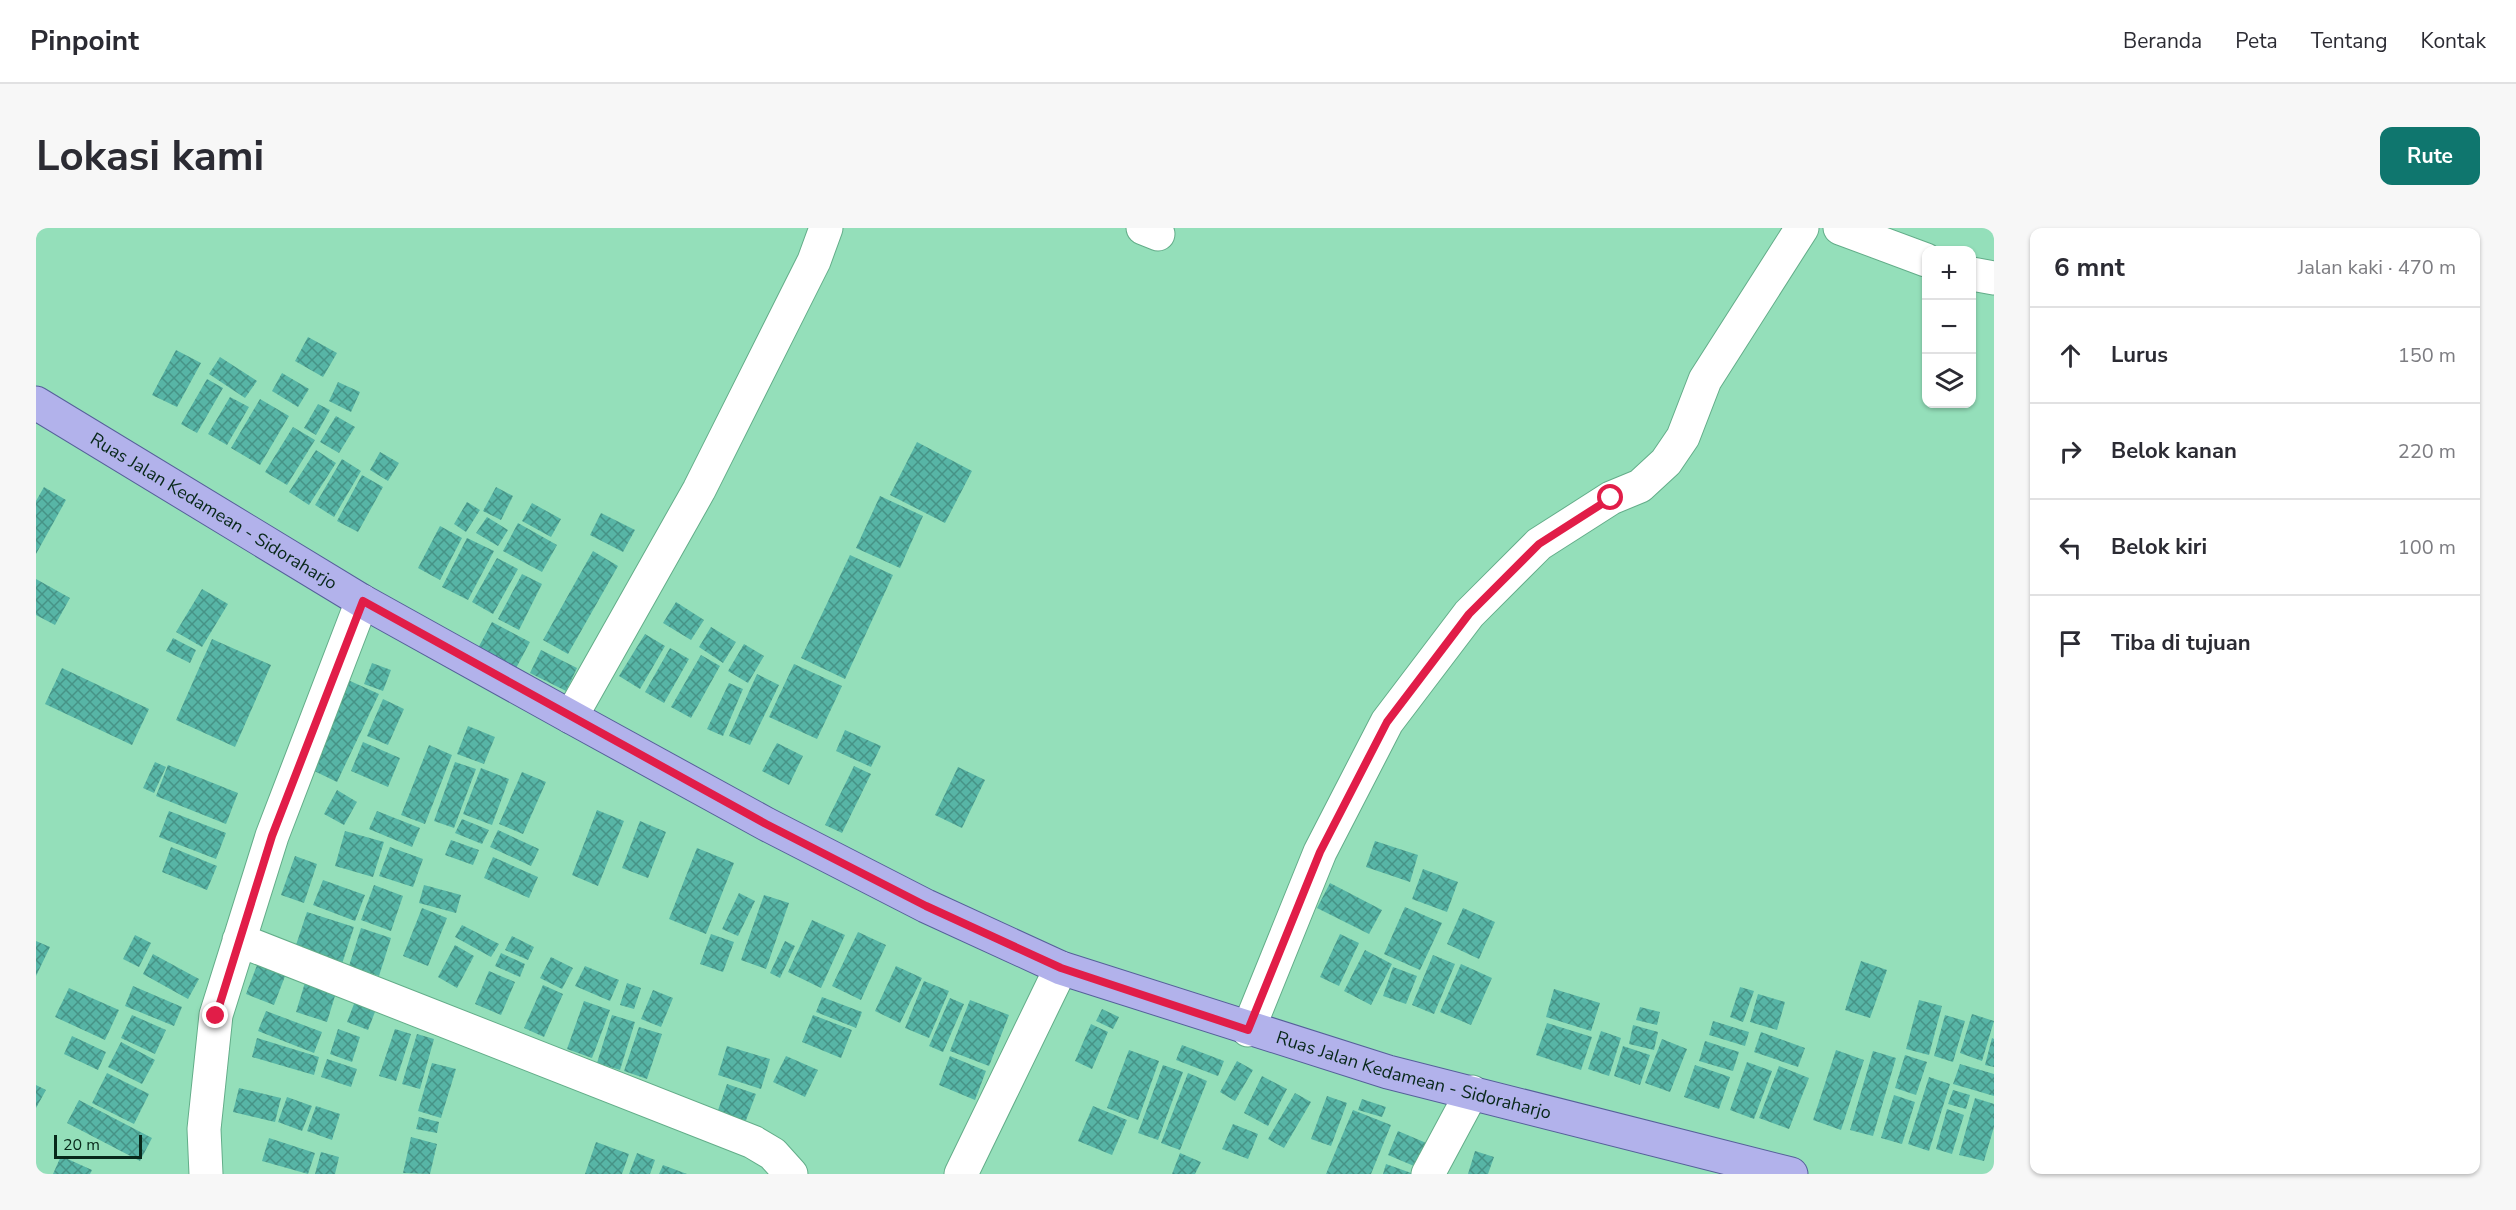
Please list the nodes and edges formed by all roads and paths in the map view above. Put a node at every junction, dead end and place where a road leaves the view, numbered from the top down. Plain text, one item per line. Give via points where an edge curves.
1 (826, 228) edge
2 (1802, 228) edge
3 (1840, 228) edge
4 (1922, 259) edge
5 (1976, 275) edge
6 (1994, 278) edge
7 (36, 403) edge
8 (363, 601) junction
9 (571, 717) junction
10 (239, 940) junction
11 (1061, 968) junction
12 (1248, 1030) junction
13 (1472, 1092) junction
14 (206, 1174) edge
15 (791, 1174) edge
16 (961, 1174) edge
17 (1428, 1174) edge
18 (1791, 1174) edge

1 - 9 street via 814,261 699,490
2 - 12 street via 1706,380 1683,437 1666,462 1640,486 1611,498 1539,544 1469,614 1387,722 1320,852
3 - 4 street
5 - 6 street
7 - 8 main road, Ruas Jalan Kedamean - Sidoraharjo
8 - 9 main road, Ruas Jalan Kedamean - Sidoraharjo
8 - 10 street via 272,836
9 - 11 main road, Ruas Jalan Kedamean - Sidoraharjo via 926,906
10 - 14 street via 216,1016 204,1129
10 - 15 street via 753,1142 773,1154
11 - 12 main road, Ruas Jalan Kedamean - Sidoraharjo
11 - 16 street
12 - 13 main road, Ruas Jalan Kedamean - Sidoraharjo via 1388,1072
13 - 17 street
13 - 18 main road, Ruas Jalan Kedamean - Sidoraharjo

